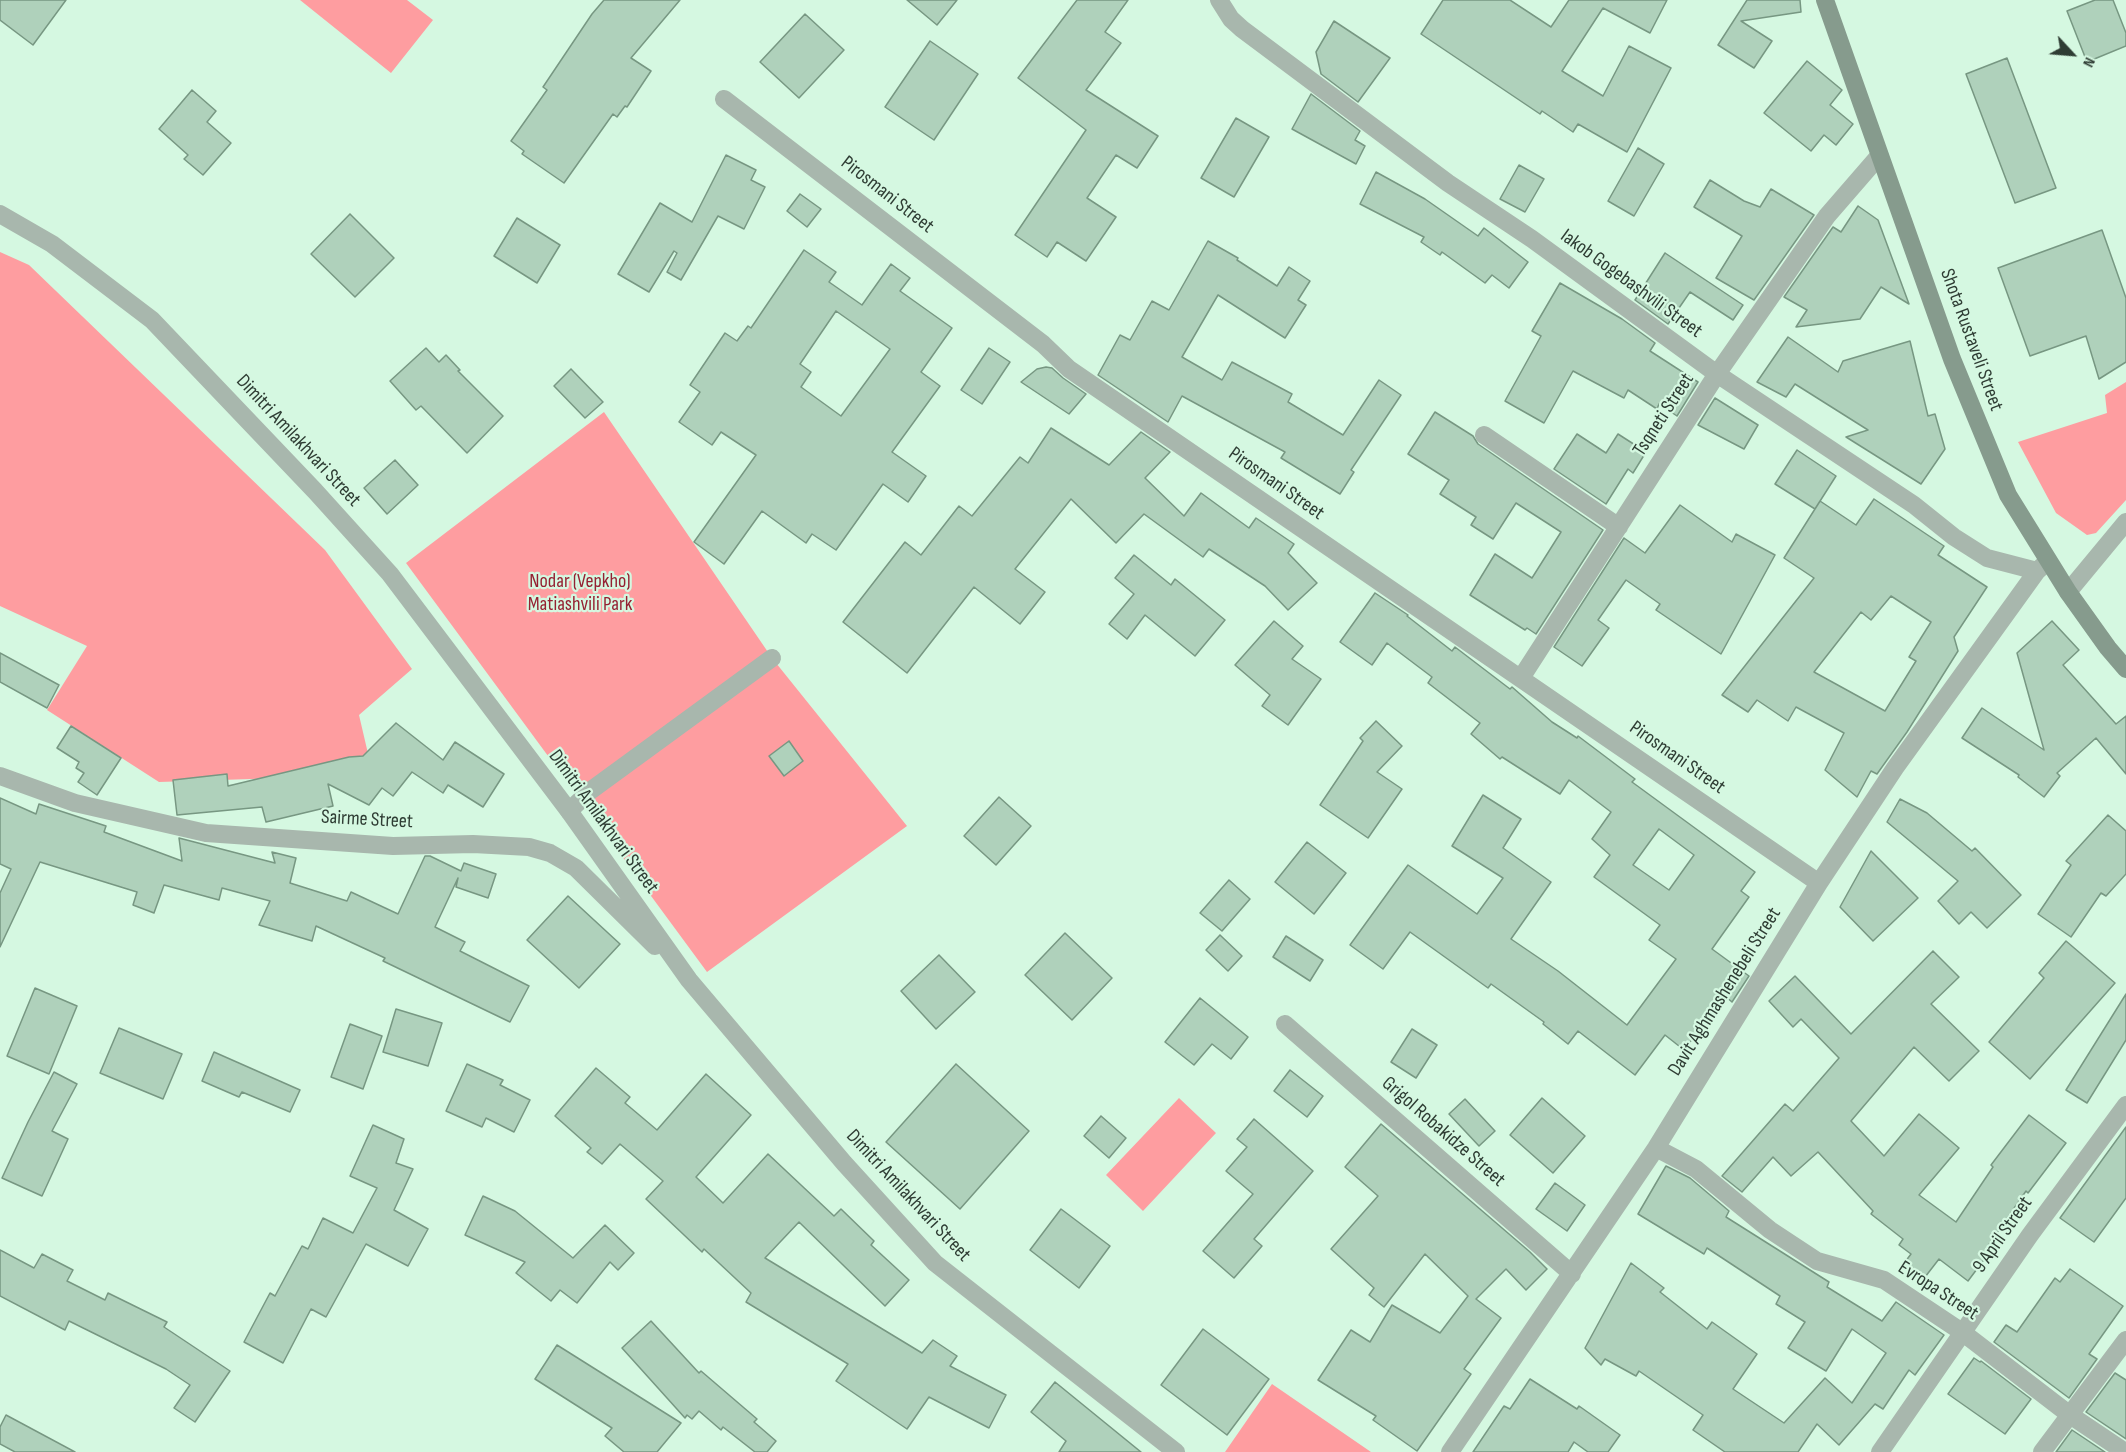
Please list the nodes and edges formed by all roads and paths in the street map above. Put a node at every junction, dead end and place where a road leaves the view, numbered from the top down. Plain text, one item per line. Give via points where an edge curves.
1 (1220, 0) edge
2 (1826, 0) edge
3 (724, 99) dead end
4 (1879, 156) junction
5 (0, 214) edge
6 (1717, 374) junction
7 (1484, 435) dead end
8 (2126, 522) edge
9 (1619, 527) junction
10 (2042, 566) junction
11 (2068, 592) junction
12 (772, 658) dead end
13 (2126, 669) edge
14 (1521, 678) junction
15 (0, 776) edge
16 (569, 811) junction
17 (1819, 883) junction
18 (689, 980) junction
19 (1285, 1024) dead end
20 (2126, 1105) edge
21 (1656, 1148) junction
22 (1572, 1274) junction
23 (1962, 1332) junction
24 (2126, 1340) edge
25 (2070, 1415) junction
26 (1176, 1452) edge
27 (1450, 1452) edge
28 (1880, 1452) edge
29 (2042, 1452) edge
30 (2126, 1452) edge

1 - 6 street, Iakob Gogebashvili Street via 1231,19 1261,43 1448,183
2 - 4 main road, Shota Rustaveli Street
3 - 14 street, Pirosmani Street via 1043,344 1069,369
4 - 6 street, Tsqneti Street via 1827,216
4 - 10 main road, Shota Rustaveli Street via 1972,412
5 - 16 street, Dimitri Amilakhvari Street via 52,244 152,320 315,491 390,574
6 - 9 street, Tsqneti Street
6 - 10 street, Iakob Gogebashvili Street via 1987,558
7 - 9 street
8 - 11 street
9 - 14 street, Tsqneti Street
10 - 11 main road, Shota Rustaveli Street
10 - 17 street, Davit Aghmashenebeli Street via 1895,768
11 - 13 main road, Shota Rustaveli Street
12 - 16 street via 590,791
14 - 17 street, Pirosmani Street
15 - 18 street, Sairme Street via 75,803 206,833 393,846 473,844 550,853 576,868
16 - 18 street, Dimitri Amilakhvari Street
17 - 21 street, Davit Aghmashenebeli Street
18 - 26 street, Dimitri Amilakhvari Street via 935,1263
19 - 22 street, Grigol Robakidze Street
20 - 23 street, 9 April Street
21 - 22 street, Davit Aghmashenebeli Street
21 - 23 street, Evropa Street via 1696,1169 1770,1230 1817,1261 1884,1280
22 - 27 street, Davit Aghmashenebeli Street
23 - 25 street, Evropa Street
23 - 28 street, 9 April Street
24 - 25 street
25 - 29 street
25 - 30 street, Evropa Street

